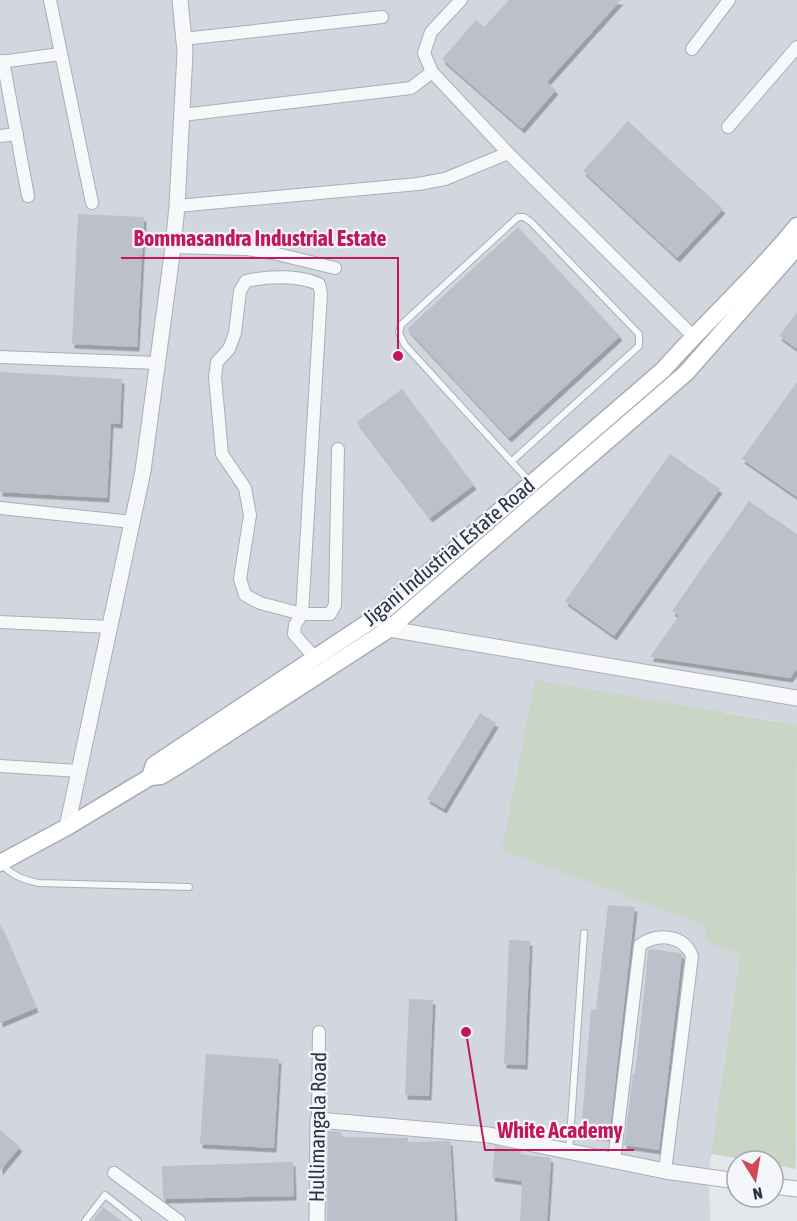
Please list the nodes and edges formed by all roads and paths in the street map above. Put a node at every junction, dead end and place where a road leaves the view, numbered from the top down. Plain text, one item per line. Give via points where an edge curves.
1 (50, 0) edge
2 (180, 0) edge
3 (461, 0) edge
4 (729, 0) edge
5 (382, 17) dead end
6 (183, 39) junction
7 (797, 46) edge
8 (692, 49) dead end
9 (60, 54) junction
10 (2, 61) edge
11 (432, 72) junction
12 (182, 115) junction
13 (728, 126) dead end
14 (16, 134) junction
15 (0, 136) edge
16 (508, 153) junction
17 (28, 196) dead end
18 (92, 203) dead end
19 (177, 206) junction
20 (797, 226) edge
21 (173, 247) junction
22 (797, 247) edge
23 (335, 268) dead end
24 (693, 336) junction
25 (0, 357) edge
26 (158, 363) junction
27 (338, 449) dead end
28 (512, 460) junction
29 (532, 483) junction
30 (0, 508) edge
31 (133, 522) junction
32 (303, 614) junction
33 (378, 616) junction
34 (0, 622) edge
35 (111, 627) junction
36 (389, 629) junction
37 (314, 657) junction
38 (797, 698) edge
39 (0, 766) edge
40 (79, 771) junction
41 (150, 777) junction
42 (67, 827) junction
43 (0, 863) edge
44 (189, 886) dead end
45 (584, 933) dead end
46 (319, 1032) dead end
47 (318, 1120) junction
48 (569, 1152) junction
49 (614, 1161) junction
50 (665, 1171) junction
51 (114, 1173) dead end
52 (725, 1179) edge
53 (86, 1221) edge
54 (138, 1221) edge
55 (179, 1221) edge
56 (317, 1221) edge

1 - 9 street
2 - 6 street
3 - 11 street via 432,32 424,53
4 - 8 street
5 - 6 street
6 - 12 street
7 - 13 street
9 - 10 street
9 - 18 street
10 - 14 street
11 - 12 street via 411,88
11 - 16 street
12 - 19 street
14 - 15 street
14 - 17 street
16 - 19 street via 445,179 418,184
16 - 24 street
19 - 21 street
20 - 24 main road, Jigani Industrial Estate Road
21 - 23 street via 247,249
21 - 26 street
22 - 36 main road, Jigani Industrial Estate Road via 686,373
24 - 29 main road, Jigani Industrial Estate Road via 663,370
25 - 26 street
26 - 31 street
27 - 32 street via 335,605 330,614
28 - 28 lane via 405,345 399,333 401,325 518,217 524,217 641,339 639,346
28 - 29 lane
29 - 33 main road, Jigani Industrial Estate Road
30 - 31 street
31 - 35 street
32 - 32 street via 245,595 240,579 250,515 245,488 222,454 215,377 218,362 236,333 240,291 246,281 261,278 309,280 319,284 321,293
32 - 37 street via 294,634
33 - 36 street
33 - 37 main road, Jigani Industrial Estate Road
34 - 35 street
35 - 40 street
36 - 38 street
36 - 41 main road, Jigani Industrial Estate Road via 184,762 161,776
37 - 41 main road, Jigani Industrial Estate Road via 154,765
39 - 40 street
40 - 42 street
41 - 42 main road, Jigani Industrial Estate Road
42 - 43 main road, Jigani Industrial Estate Road
43 - 44 lane via 21,879 39,883
45 - 48 lane
46 - 47 street, Hullimangala Road
47 - 48 street via 489,1135
47 - 56 street, Hullimangala Road
48 - 49 street
49 - 50 street
49 - 50 street via 639,945 658,937 680,940 692,956
50 - 52 street
51 - 55 street
53 - 54 lane via 105,1195

